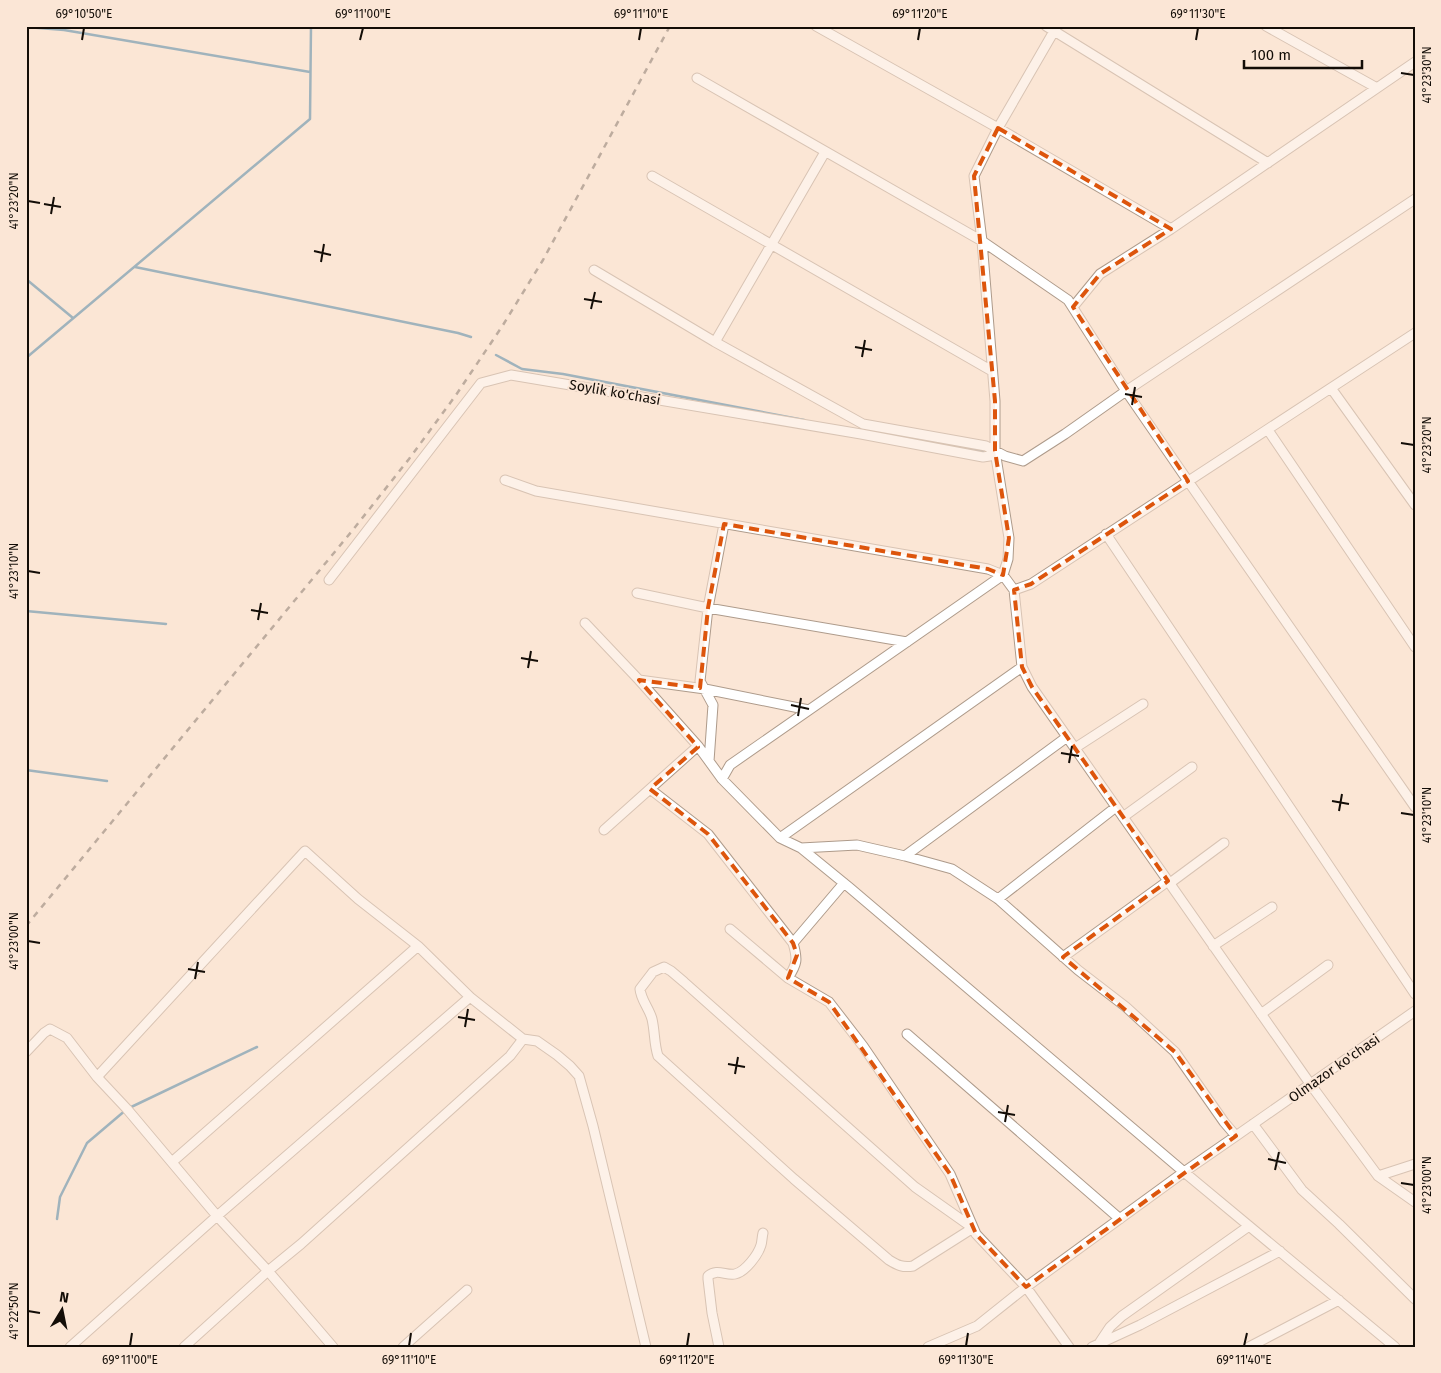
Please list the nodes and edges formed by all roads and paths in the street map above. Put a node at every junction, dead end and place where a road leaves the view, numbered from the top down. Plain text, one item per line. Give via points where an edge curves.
1 (816, 26) edge
2 (1046, 26) edge
3 (1266, 26) edge
4 (1056, 29) edge
5 (1413, 66) edge
6 (698, 78) dead end
7 (1377, 88) junction
8 (998, 128) junction
9 (825, 152) junction
10 (1268, 163) junction
11 (652, 176) dead end
12 (1415, 199) edge
13 (1171, 229) junction
14 (982, 241) junction
15 (771, 244) junction
16 (594, 270) dead end
17 (1072, 307) junction
18 (1415, 334) edge
19 (715, 342) junction
20 (992, 371) junction
21 (1331, 388) junction
22 (1126, 390) junction
23 (863, 424) junction
24 (1268, 430) junction
25 (861, 434) junction
26 (995, 453) junction
27 (505, 480) dead end
28 (1188, 481) junction
29 (1415, 505) edge
30 (724, 524) junction
31 (1106, 534) junction
32 (1003, 576) junction
33 (329, 580) dead end
34 (1014, 590) junction
35 (637, 593) dead end
36 (708, 608) junction
37 (585, 623) dead end
38 (907, 642) junction
39 (1415, 647) edge
40 (1022, 667) junction
41 (640, 680) junction
42 (705, 689) junction
43 (1143, 704) dead end
44 (809, 710) junction
45 (1067, 737) junction
46 (698, 746) junction
47 (1075, 748) junction
48 (709, 760) junction
49 (1192, 767) dead end
50 (722, 779) junction
51 (650, 789) junction
52 (1116, 807) junction
53 (1415, 808) edge
54 (1123, 817) junction
55 (604, 830) dead end
56 (780, 838) junction
57 (1224, 843) dead end
58 (801, 848) junction
59 (905, 856) junction
60 (1169, 882) junction
61 (844, 883) junction
62 (998, 899) junction
63 (1272, 907) dead end
64 (730, 929) dead end
65 (793, 943) junction
66 (418, 946) junction
67 (1213, 946) junction
68 (1063, 958) junction
69 (1328, 965) dead end
70 (788, 978) junction
71 (1415, 994) edge
72 (470, 997) junction
73 (1415, 1012) edge
74 (1261, 1014) junction
75 (906, 1034) dead end
76 (523, 1039) junction
77 (26, 1052) edge
78 (97, 1077) junction
79 (1311, 1085) junction
80 (1253, 1124) junction
81 (1236, 1136) junction
82 (172, 1162) junction
83 (1415, 1164) edge
84 (1184, 1172) junction
85 (1378, 1176) junction
86 (1415, 1202) edge
87 (218, 1216) junction
88 (1120, 1219) junction
89 (1249, 1226) junction
90 (973, 1228) junction
91 (763, 1234) dead end
92 (1280, 1251) junction
93 (268, 1271) junction
94 (1026, 1287) junction
95 (467, 1290) dead end
96 (1415, 1299) edge
97 (1339, 1300) junction
98 (1096, 1344) edge
99 (70, 1347) edge
100 (184, 1347) edge
101 (333, 1347) edge
102 (403, 1347) edge
103 (646, 1347) edge
104 (720, 1347) edge
105 (928, 1347) edge
106 (1069, 1347) edge
107 (1250, 1347) edge
108 (1395, 1347) edge

1 - 8 street
2 - 4 street
3 - 7 street
4 - 8 street
4 - 10 street
5 - 7 street
6 - 9 street
7 - 10 street
8 - 13 street
8 - 14 street via 974,176
9 - 14 street
9 - 15 street
10 - 13 street
11 - 15 street
12 - 22 street
13 - 17 street via 1100,274
14 - 17 street via 1068,300
14 - 20 street
15 - 19 street
15 - 20 street
16 - 19 street
17 - 22 street
18 - 21 street
19 - 23 street
20 - 26 street
21 - 24 street
21 - 29 street
22 - 26 street via 1023,461
22 - 28 street
23 - 25 street
23 - 26 street via 986,446
24 - 28 street
24 - 39 street
25 - 26 street, Soylik ko'chasi via 983,457
25 - 33 street, Soylik ko'chasi via 511,375 481,383
26 - 32 street via 1009,538
27 - 30 street via 536,491
28 - 31 street
28 - 53 street
30 - 32 street via 988,569
30 - 36 street
31 - 34 street via 1032,584
31 - 71 street
32 - 34 street
32 - 38 street
34 - 40 street
35 - 36 street
36 - 38 street
36 - 42 street via 700,682
37 - 41 street
38 - 44 street
40 - 45 street
40 - 56 street
41 - 42 street
41 - 46 street
42 - 44 street
42 - 48 street via 713,704
43 - 47 street
44 - 50 street via 730,765
45 - 47 street
45 - 59 street
46 - 48 street
46 - 51 street
47 - 52 street
48 - 50 street
49 - 54 street
50 - 56 street
51 - 55 street
51 - 65 street via 708,834
52 - 54 street
52 - 62 street
54 - 60 street
56 - 58 street
57 - 60 street
58 - 59 street via 857,845
58 - 61 street
59 - 62 street via 952,869
60 - 67 street
60 - 68 street
61 - 65 street
61 - 84 street
62 - 68 street
63 - 67 street
64 - 70 street
65 - 70 street via 797,955
66 - 72 street
66 - 78 street via 304,851
66 - 82 street
67 - 74 street
68 - 81 street via 1126,1007 1175,1052
69 - 74 street
70 - 90 street via 829,1002 863,1046 950,1174
72 - 76 street
72 - 87 street
73 - 79 street, Olmazor ko'chasi
74 - 79 street
75 - 88 street
76 - 93 street via 510,1056
76 - 103 street via 538,1042 579,1076
77 - 78 street via 50,1029 67,1038
78 - 82 street
79 - 80 street, Olmazor ko'chasi
79 - 85 street
80 - 81 street, Olmazor ko'chasi
80 - 96 street via 1302,1190
81 - 84 street, Olmazor ko'chasi
82 - 87 street
83 - 85 street
84 - 88 street, Olmazor ko'chasi
84 - 89 street
85 - 86 street
87 - 93 street
87 - 99 street
88 - 94 street, Olmazor ko'chasi
89 - 92 street
89 - 98 street via 1122,1316
90 - 90 street via 913,1266 899,1266 889,1260 658,1056 651,1017 640,996 645,980 664,967 671,971 914,1187
90 - 94 street
91 - 104 street via 756,1255 741,1271 737,1274 716,1272 708,1276
92 - 97 street
92 - 98 street via 1140,1325
93 - 100 street
93 - 101 street
94 - 105 street, Olmazor ko'chasi via 977,1326
94 - 106 street
95 - 102 street
97 - 107 street
97 - 108 street

